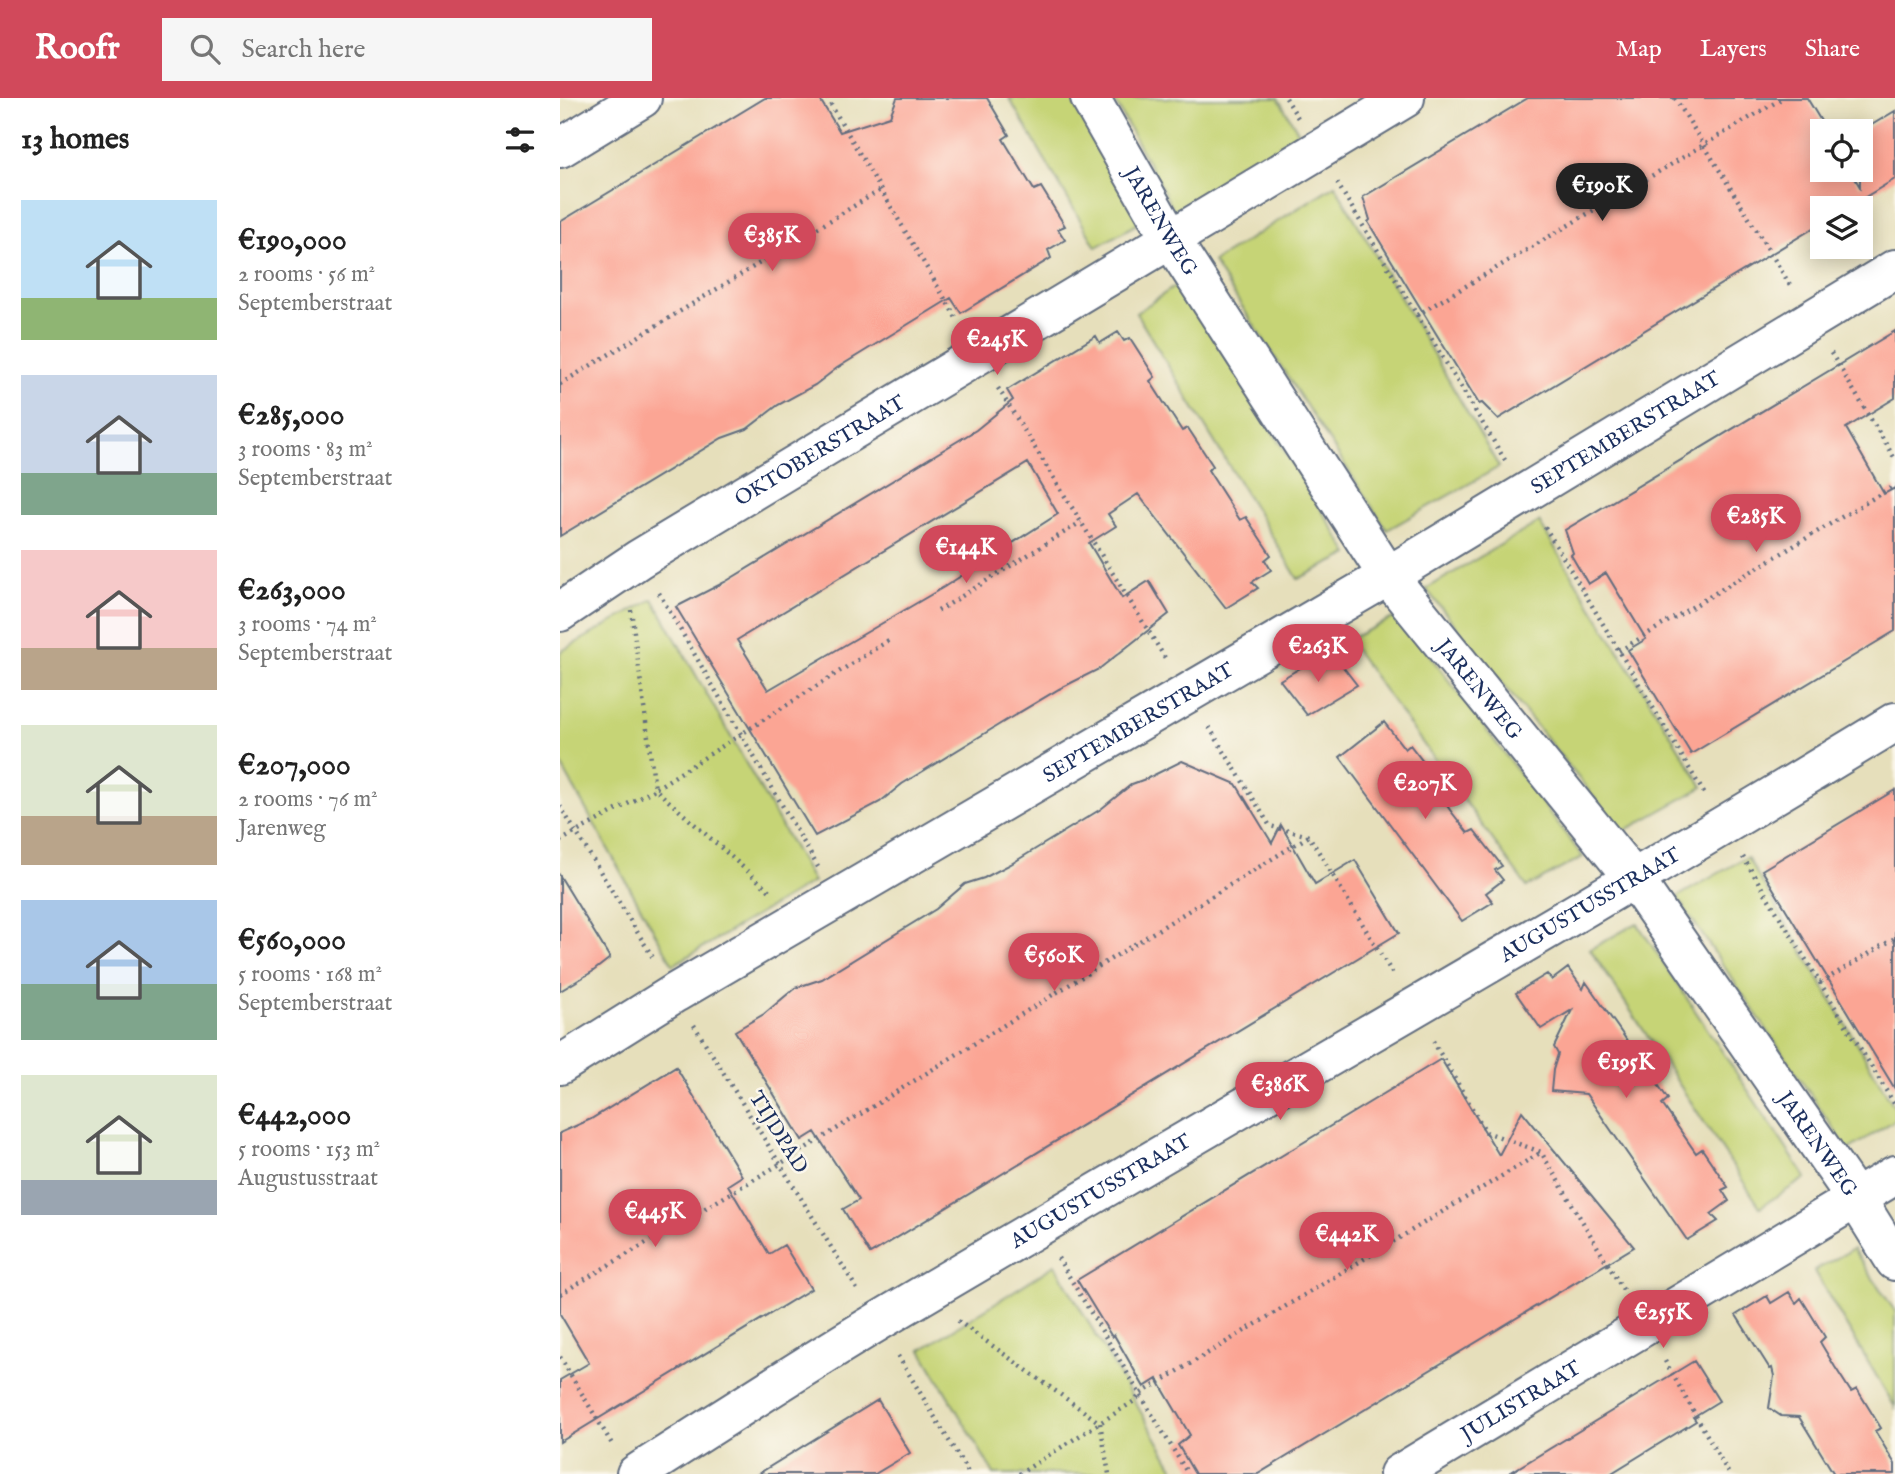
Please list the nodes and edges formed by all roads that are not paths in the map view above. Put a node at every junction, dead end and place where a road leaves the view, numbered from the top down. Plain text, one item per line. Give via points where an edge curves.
1 (642, 98) edge
2 (1090, 98) edge
3 (1405, 98) edge
4 (560, 148) edge
5 (1170, 238) junction
6 (1895, 269) edge
7 (1388, 576) junction
8 (560, 612) edge
9 (1895, 722) edge
10 (1634, 879) junction
11 (560, 1065) edge
12 (1895, 1175) edge
13 (1857, 1200) junction
14 (1895, 1261) edge
15 (626, 1462) edge
16 (1399, 1474) edge

1 - 4 street
2 - 5 street, JARENWEG
3 - 5 street, OKTOBERSTRAAT
5 - 7 street, JARENWEG
5 - 8 street, OKTOBERSTRAAT via 632,563
6 - 7 street, SEPTEMBERSTRAAT
7 - 10 street, JARENWEG
7 - 11 street, SEPTEMBERSTRAAT via 675,993
9 - 10 street, AUGUSTUSSTRAAT
10 - 13 street, JARENWEG
10 - 15 street, AUGUSTUSSTRAAT via 923,1296
12 - 13 street, JULISTRAAT
13 - 14 street, JARENWEG
13 - 16 street, JULISTRAAT

